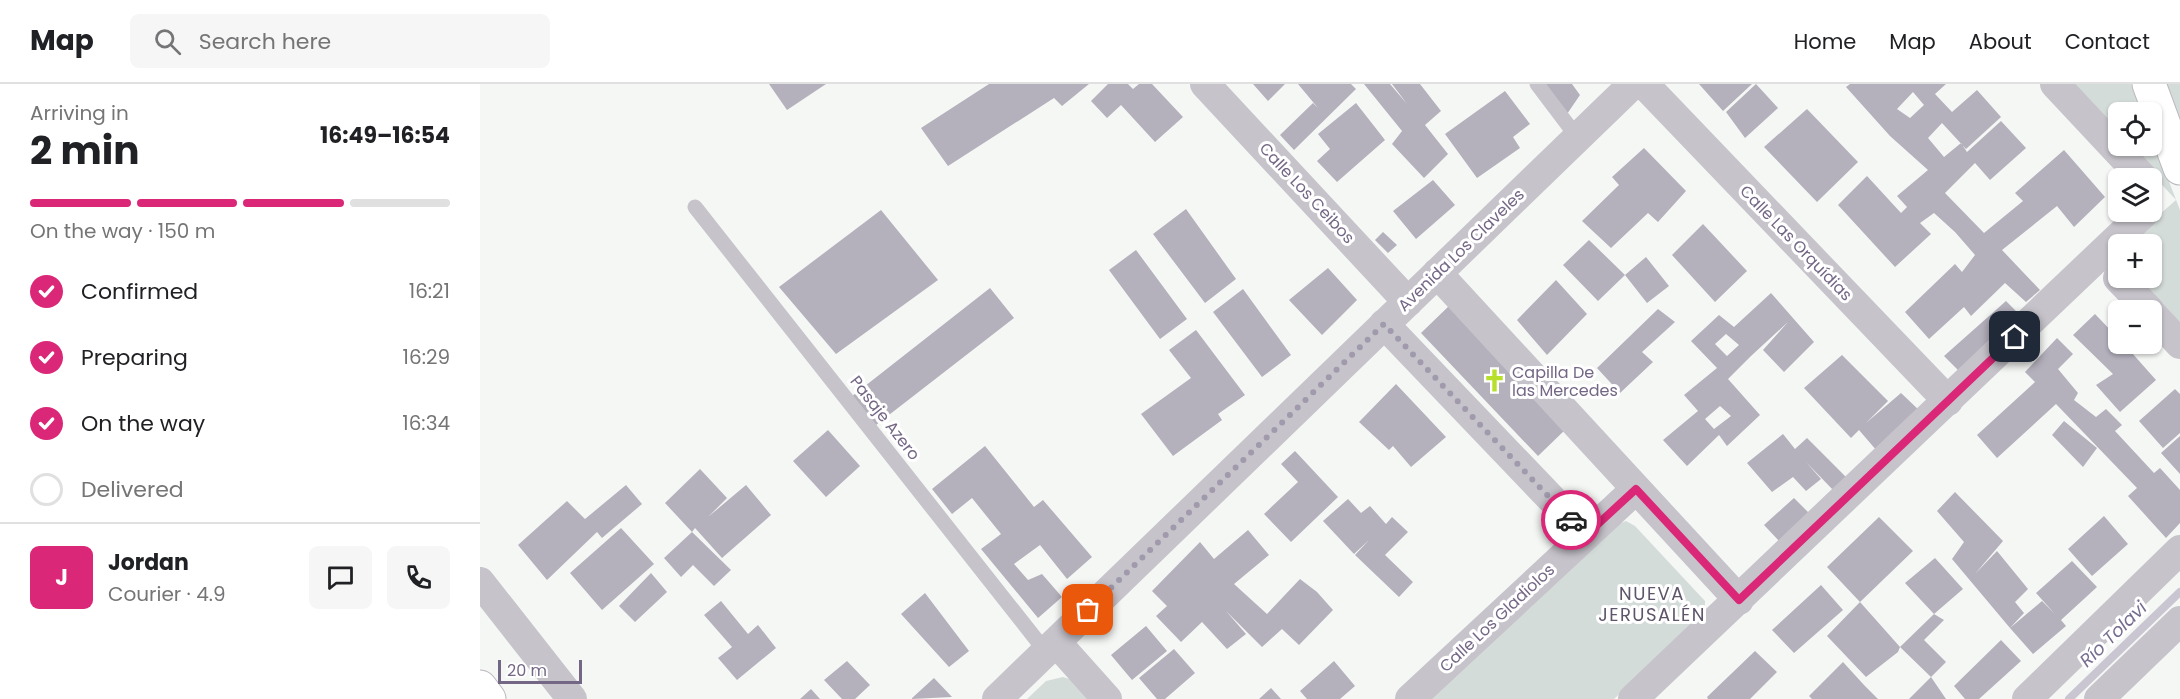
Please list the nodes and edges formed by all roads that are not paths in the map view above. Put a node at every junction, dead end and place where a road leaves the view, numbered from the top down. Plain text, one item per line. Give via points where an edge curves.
1 (1205, 84) edge
2 (1537, 84) edge
3 (1633, 84) edge
4 (1644, 84) edge
5 (2055, 84) edge
6 (2149, 84) edge
7 (1578, 137) junction
8 (2126, 168) edge
9 (2180, 168) edge
10 (695, 207) dead end
11 (2108, 272) edge
12 (1437, 273) junction
13 (2128, 288) edge
14 (2139, 300) edge
15 (1408, 302) junction
16 (1384, 324) junction
17 (2162, 325) edge
18 (2180, 344) edge
19 (1948, 401) junction
20 (1636, 489) junction
21 (1586, 535) junction
22 (2180, 550) edge
23 (480, 582) edge
24 (1739, 600) junction
25 (2180, 621) edge
26 (1051, 647) junction
27 (480, 687) edge
28 (489, 699) edge
29 (572, 699) edge
30 (997, 699) edge
31 (1107, 699) edge
32 (1410, 699) edge
33 (1633, 699) edge
34 (2027, 699) edge
35 (2099, 699) edge

1 - 15 street, Calle Los Ceibos
2 - 7 lane
3 - 7 street, Avenida Los Claveles
4 - 19 street, Calle Las Orquídias
5 - 8 street
6 - 9 main road
7 - 12 street, Avenida Los Claveles
10 - 26 lane, Pasaje Azero
11 - 19 street
12 - 15 street, Avenida Los Claveles
12 - 20 street
13 - 14 street
15 - 16 street, Avenida Los Claveles
16 - 21 street
16 - 26 street, Avenida Los Claveles
17 - 18 street
19 - 24 street
20 - 21 street, Calle Los Gladiolos
20 - 24 street
21 - 32 street, Calle Los Gladiolos
22 - 34 street
23 - 29 street
24 - 33 street
25 - 35 street
26 - 30 street, Avenida Los Claveles
26 - 31 street
27 - 28 main road

